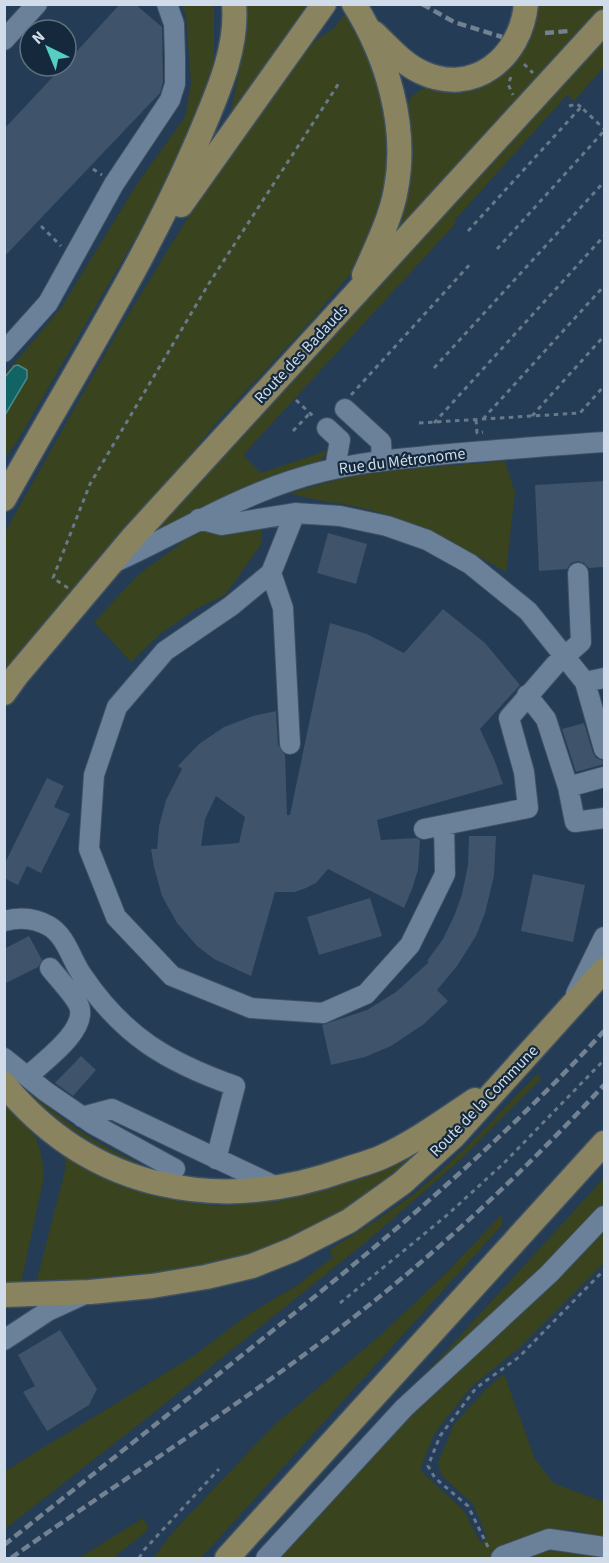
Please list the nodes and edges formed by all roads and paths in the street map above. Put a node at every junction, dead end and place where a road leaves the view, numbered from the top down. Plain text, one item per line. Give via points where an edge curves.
1 (37, 4) edge
2 (167, 4) edge
3 (234, 4) edge
4 (354, 4) edge
5 (526, 4) edge
6 (320, 10) edge
7 (604, 22) edge
8 (368, 27) junction
9 (4, 40) edge
10 (524, 64) dead end
11 (528, 68) dead end
12 (339, 83) dead end
13 (508, 84) dead end
14 (514, 97) dead end
15 (569, 106) dead end
16 (581, 107) junction
17 (604, 130) edge
18 (604, 182) edge
19 (468, 231) dead end
20 (604, 236) edge
21 (497, 249) dead end
22 (472, 262) dead end
23 (135, 270) junction
24 (604, 286) edge
25 (356, 295) junction
26 (604, 336) edge
27 (4, 352) edge
28 (434, 368) dead end
29 (604, 386) edge
30 (296, 400) dead end
31 (346, 404) joint
32 (310, 413) junction
33 (532, 416) junction
34 (483, 419) junction
35 (419, 423) dead end
36 (434, 423) junction
37 (327, 428) joint
38 (293, 431) dead end
39 (604, 442) edge
40 (32, 449) junction
41 (382, 460) junction
42 (336, 468) junction
43 (4, 478) edge
44 (4, 499) edge
45 (295, 513) junction
46 (199, 519) junction
47 (111, 563) junction
48 (271, 573) junction
49 (578, 573) dead end
50 (81, 598) junction
51 (565, 657) junction
52 (604, 678) edge
53 (585, 682) junction
54 (4, 693) edge
55 (527, 695) junction
56 (290, 744) dead end
57 (604, 749) edge
58 (604, 777) edge
59 (568, 787) junction
60 (604, 818) edge
61 (444, 825) junction
62 (424, 829) dead end
63 (604, 919) edge
64 (4, 921) edge
65 (603, 951) edge
66 (50, 968) dead end
67 (4, 1058) edge
68 (604, 1060) edge
69 (28, 1076) junction
70 (504, 1081) junction
71 (4, 1084) edge
72 (82, 1117) junction
73 (604, 1143) edge
74 (216, 1159) junction
75 (175, 1169) dead end
76 (279, 1188) junction
77 (604, 1216) edge
78 (604, 1270) edge
79 (90, 1292) junction
80 (4, 1295) edge
81 (340, 1303) dead end
82 (9, 1337) edge
83 (219, 1469) dead end
84 (604, 1547) edge
85 (495, 1553) edge
86 (139, 1558) edge
87 (227, 1558) edge
88 (266, 1558) edge

1 - 9 street
2 - 27 street via 174,24 175,46 175,84 170,100 114,184 48,303
3 - 23 main road via 235,20 226,65 212,107
4 - 8 main road
5 - 8 main road via 519,37 509,52 497,64 471,77 438,78 420,72
6 - 23 main road
7 - 25 main road, Route des Badauds
8 - 25 main road via 394,100 399,139 396,189
10 - 11 path
12 - 50 path via 208,285 90,484 53,578
13 - 14 path
15 - 16 path
16 - 17 path
16 - 19 path
17 - 21 path
18 - 28 path
20 - 36 path
22 - 31 path
23 - 40 main road
24 - 34 path
25 - 47 main road, Route des Badauds
26 - 33 path
29 - 33 path via 580,413
30 - 32 path
31 - 41 street via 381,442
32 - 37 path
32 - 38 path
33 - 34 path
34 - 36 path
35 - 36 path
37 - 42 street via 340,440
39 - 41 street, Rue du Métronome
40 - 43 street
40 - 44 main road
41 - 42 street, Rue du Métronome
42 - 46 street, Rue du Métronome via 292,480
45 - 46 street via 222,525
45 - 48 street
45 - 51 street via 352,518 387,526 436,545 470,564 528,611
46 - 47 street, Rue du Métronome
47 - 50 main road, Route des Badauds
48 - 56 street via 283,608
48 - 61 street via 165,651 117,707 94,775 89,849 116,917 172,976 251,1008 323,1013 366,994 410,945 445,874
49 - 51 street via 581,642
50 - 54 main road, Route des Badauds
51 - 53 street
51 - 55 street
52 - 53 street
53 - 57 street
55 - 59 street via 546,719
55 - 61 street via 509,718 524,772 528,808
58 - 59 street
59 - 60 street via 575,822
61 - 62 street
63 - 65 street
64 - 74 street via 29,918 50,927 65,942 82,974 111,1012 134,1034 197,1072 235,1086
65 - 70 main road, Route de la Commune via 567,1012
66 - 69 street via 79,1007 80,1019 75,1032
67 - 69 street
68 - 81 path via 479,1186
69 - 72 street
70 - 76 main road via 381,1157 327,1177
70 - 79 main road, Route de la Commune via 454,1136 402,1183 349,1221 252,1266 152,1286
71 - 76 main road via 58,1137 94,1159 143,1180 190,1190 234,1193
72 - 74 street via 112,1109
72 - 75 street
73 - 87 main road
74 - 76 street
77 - 88 street via 549,1274 404,1408
78 - 85 path via 519,1357 476,1389 440,1436 428,1466 435,1478 468,1506
79 - 80 main road, Route de la Commune
79 - 82 street via 48,1311
83 - 86 path
84 - 85 street via 549,1539 503,1556

